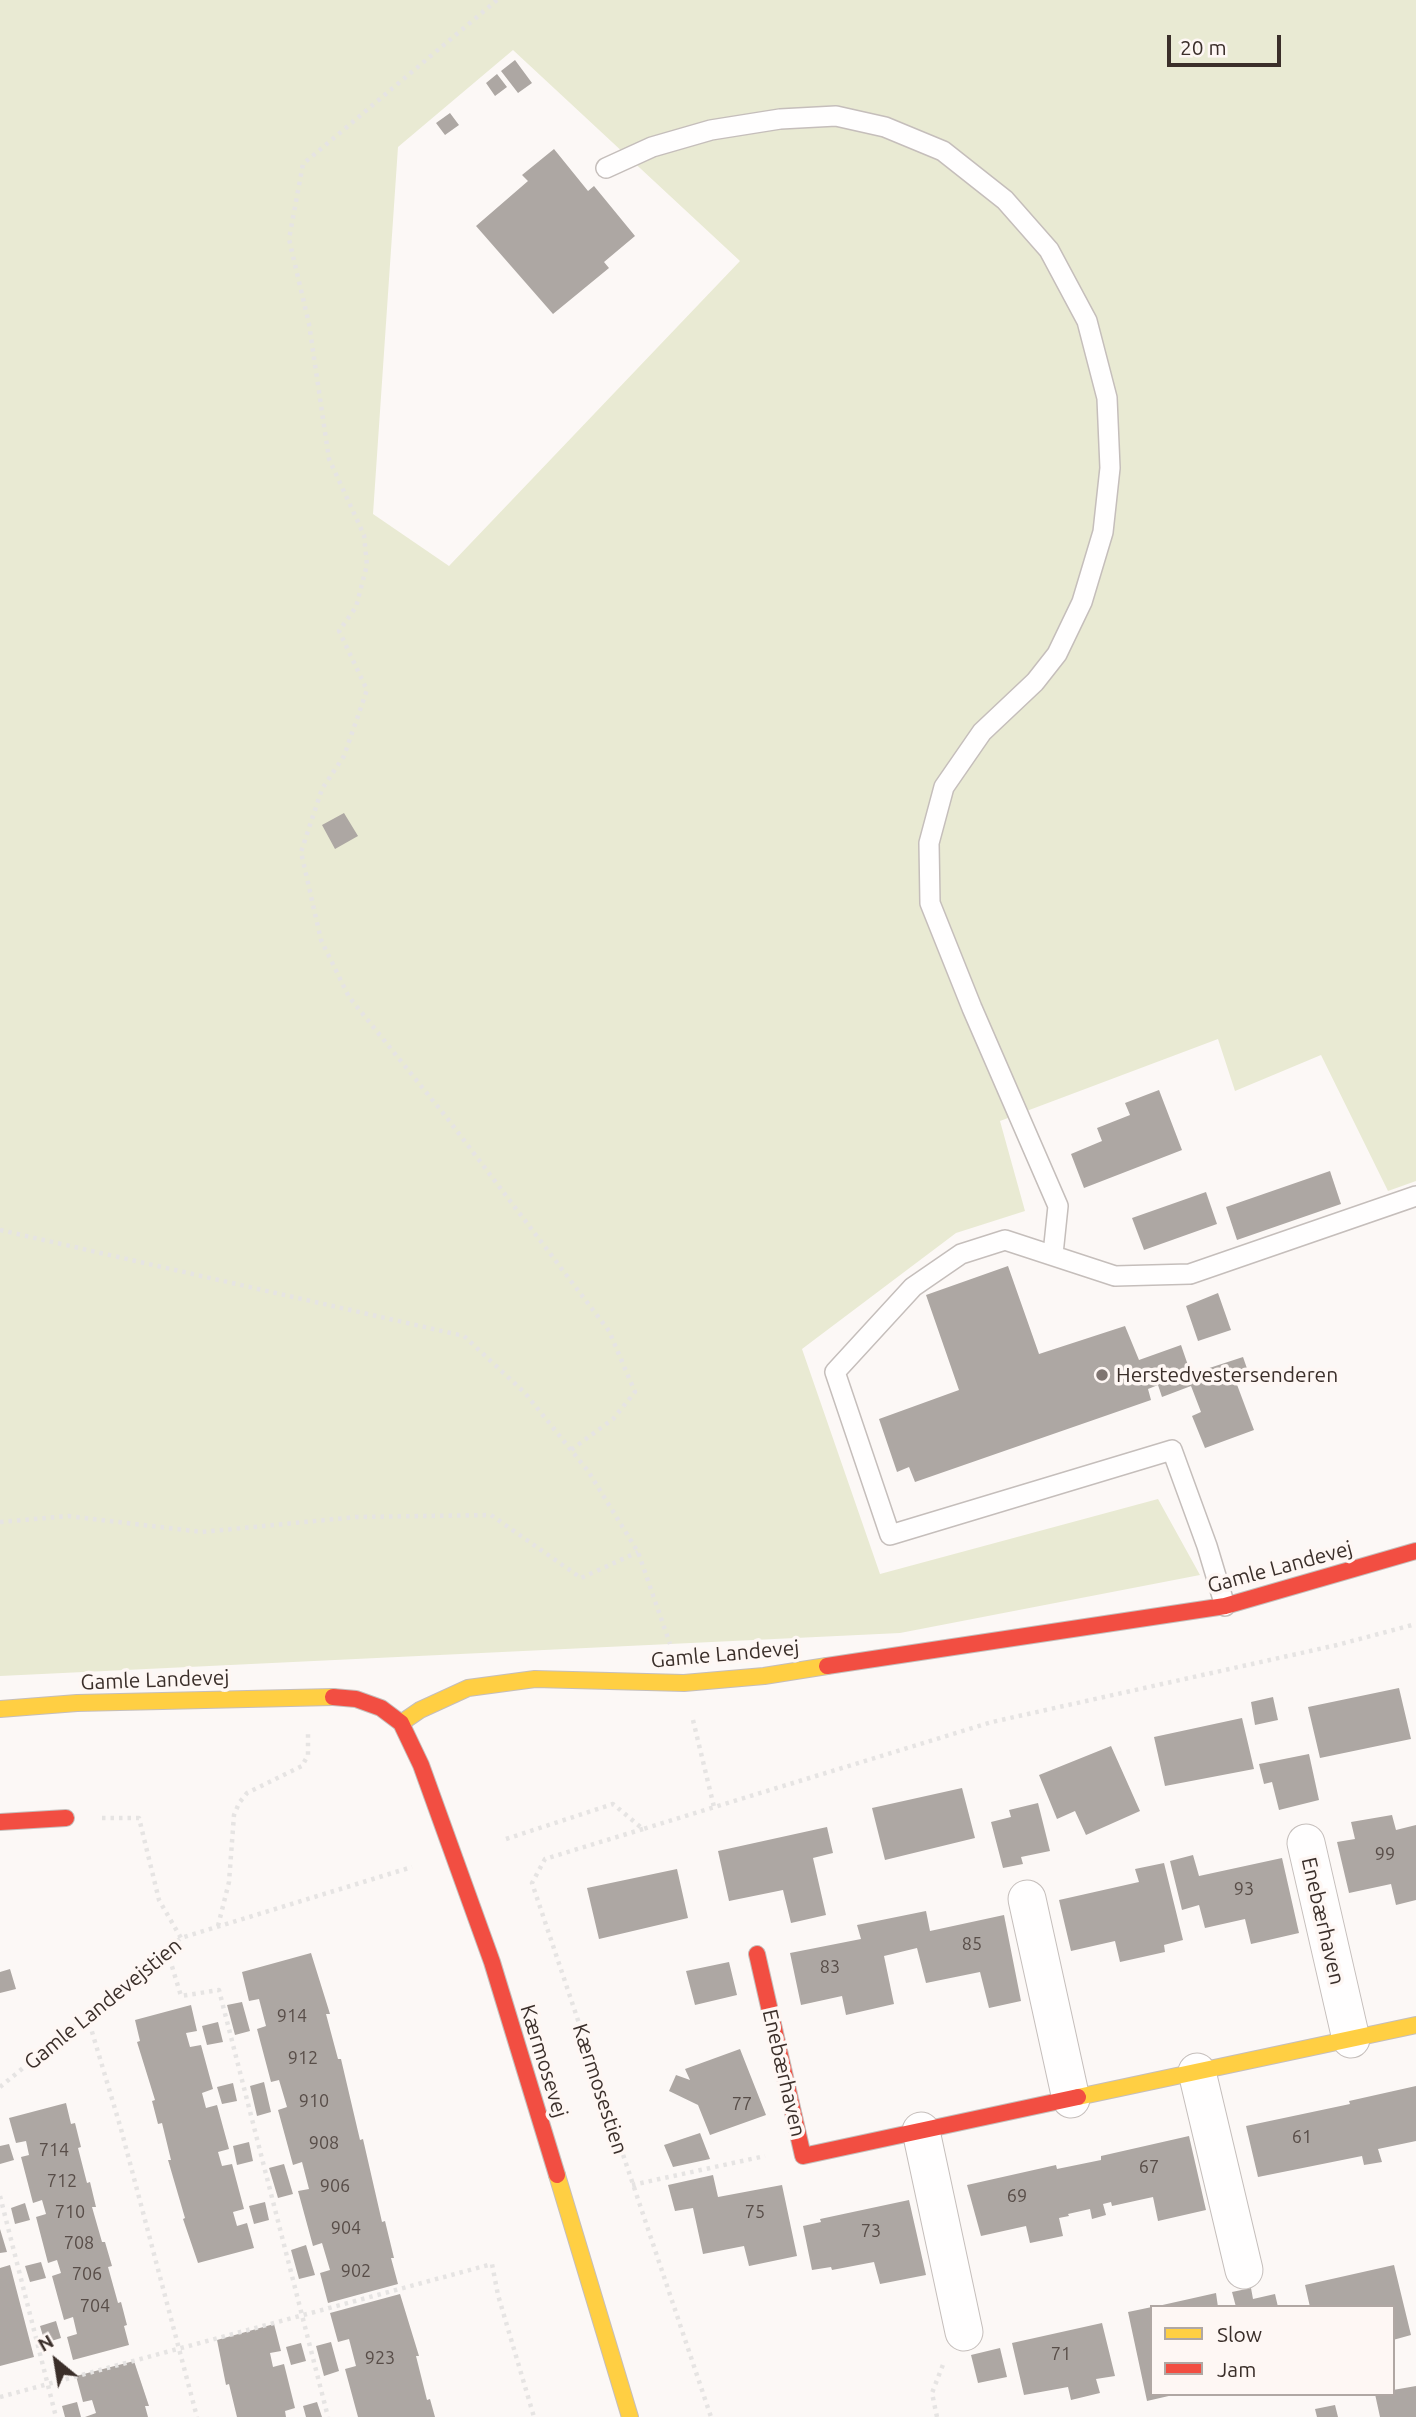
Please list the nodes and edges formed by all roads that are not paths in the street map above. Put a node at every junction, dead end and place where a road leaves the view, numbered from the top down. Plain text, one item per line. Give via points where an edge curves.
1 (606, 168) dead end
2 (1416, 1196) edge
3 (1053, 1254) junction
4 (1416, 1551) edge
5 (1226, 1606) junction
6 (0, 1709) edge
7 (401, 1723) junction
8 (66, 1818) road end
9 (0, 1822) edge
10 (1306, 1843) dead end
11 (1027, 1899) dead end
12 (757, 1954) dead end
13 (1416, 2025) edge
14 (1351, 2039) junction
15 (1197, 2072) junction
16 (1071, 2099) junction
17 (921, 2131) junction
18 (1244, 2270) dead end
19 (964, 2332) road end
20 (630, 2417) edge

1 - 3 lane via 699,134 780,118 836,116 885,127 943,151 1005,200 1049,250 1087,321 1107,398 1110,468 1103,532 1089,579 1057,654 1035,682 982,732 944,787 929,843 930,903 1058,1206
2 - 3 lane via 1191,1274 1115,1276
3 - 5 lane via 1005,1240 961,1254 913,1287 835,1372 890,1535 1172,1450
4 - 5 street, Gamle Landevej
5 - 7 street, Gamle Landevej via 778,1674 684,1683 501,1682 468,1688
6 - 7 street, Gamle Landevej via 307,1696 356,1699 381,1708
7 - 20 street, Kærmosevej via 421,1765 492,1962
8 - 9 street
10 - 14 street, Enebærhaven
11 - 16 street
12 - 17 street, Enebærhaven via 803,2156
13 - 14 street, Enebærhaven
14 - 15 street, Enebærhaven
15 - 16 street, Enebærhaven
15 - 18 street
16 - 17 street, Enebærhaven
17 - 19 street

